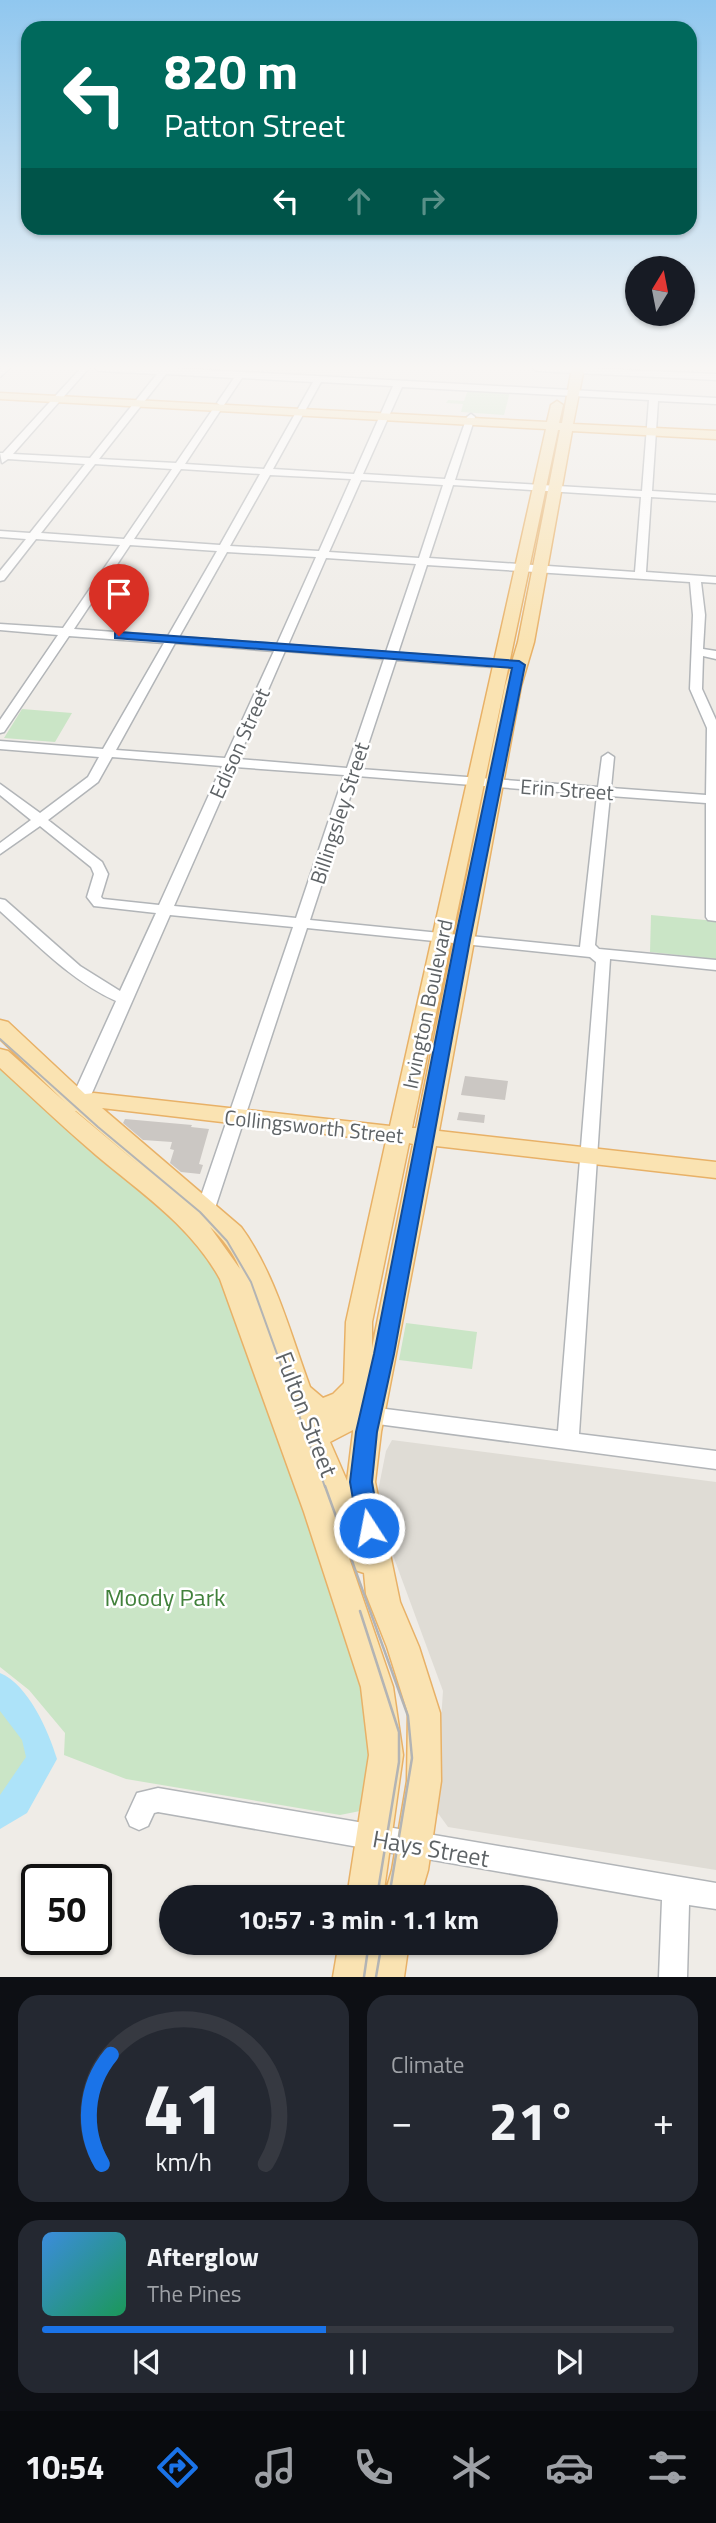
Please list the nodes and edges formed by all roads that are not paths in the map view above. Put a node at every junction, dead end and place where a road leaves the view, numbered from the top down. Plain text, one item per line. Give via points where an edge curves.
1 (70, 460) edge
2 (182, 460) edge
3 (275, 460) edge
4 (365, 460) edge
5 (456, 460) edge
6 (545, 460) edge
7 (562, 460) edge
8 (648, 460) edge
9 (92, 461) junction
10 (178, 466) junction
11 (268, 472) junction
12 (358, 477) junction
13 (449, 482) junction
14 (538, 487) junction
15 (556, 488) junction
16 (645, 494) junction
17 (716, 498) edge
18 (530, 526) junction
19 (548, 527) junction
20 (0, 534) edge
21 (34, 536) junction
22 (127, 542) junction
23 (224, 548) junction
24 (322, 554) junction
25 (423, 560) junction
26 (522, 567) junction
27 (540, 569) junction
28 (639, 575) junction
29 (0, 578) edge
30 (695, 579) junction
31 (716, 580) edge
32 (513, 609) junction
33 (532, 611) junction
34 (0, 627) edge
35 (66, 632) junction
36 (171, 640) junction
37 (281, 647) junction
38 (698, 651) junction
39 (716, 654) edge
40 (390, 655) junction
41 (509, 664) junction
42 (716, 696) edge
43 (699, 698) junction
44 (501, 702) junction
45 (0, 729) edge
46 (0, 745) edge
47 (108, 753) junction
48 (608, 757) dead end
49 (230, 763) junction
50 (352, 773) junction
51 (474, 782) junction
52 (495, 783) junction
53 (0, 788) edge
54 (604, 791) junction
55 (715, 800) edge
56 (41, 820) junction
57 (0, 850) edge
58 (458, 854) junction
59 (480, 856) junction
60 (0, 903) edge
61 (165, 910) junction
62 (712, 917) dead end
63 (303, 922) junction
64 (440, 936) junction
65 (463, 940) junction
66 (597, 954) junction
67 (716, 965) edge
68 (124, 999) junction
69 (0, 1027) edge
70 (417, 1047) junction
71 (442, 1049) junction
72 (0, 1056) edge
73 (69, 1106) junction
74 (236, 1117) junction
75 (412, 1137) junction
76 (591, 1155) junction
77 (716, 1170) edge
78 (206, 1208) junction
79 (371, 1263) junction
80 (399, 1268) junction
81 (356, 1387) junction
82 (297, 1390) junction
83 (370, 1415) junction
84 (303, 1438) junction
85 (568, 1440) junction
86 (716, 1460) edge
87 (385, 1605) junction
88 (143, 1809) dead end
89 (376, 1838) junction
90 (414, 1845) junction
91 (367, 1885) edge
92 (406, 1885) edge
93 (676, 1889) junction
94 (716, 1896) edge
95 (355, 1955) edge
96 (389, 1955) edge
97 (351, 1977) edge
98 (386, 1977) edge
99 (673, 1977) edge

1 - 9 street
2 - 10 street
3 - 11 street
4 - 12 street, Edison Street
5 - 13 street, Billingsley Street
6 - 14 main road, Irvington Boulevard
7 - 15 main road, Irvington Boulevard
8 - 16 street
9 - 10 street
9 - 21 street
10 - 11 street
10 - 22 street
11 - 12 street
11 - 23 street
12 - 13 street
12 - 24 street, Edison Street
13 - 14 street
13 - 25 street, Billingsley Street
14 - 15 street
14 - 18 main road, Irvington Boulevard
15 - 16 street
15 - 19 main road, Irvington Boulevard
16 - 17 street
16 - 28 street
18 - 19 main road
18 - 26 main road, Irvington Boulevard
19 - 27 main road, Irvington Boulevard
20 - 21 street
21 - 22 street
21 - 29 street
22 - 23 street
22 - 35 street
23 - 24 street
23 - 36 street
24 - 25 street
24 - 37 street, Edison Street
25 - 26 street
25 - 40 street, Billingsley Street
26 - 27 street
26 - 32 main road, Irvington Boulevard
27 - 28 street
27 - 33 main road, Irvington Boulevard
28 - 30 street
30 - 31 street
30 - 38 street
32 - 33 main road
32 - 41 main road, Irvington Boulevard
33 - 41 main road, Irvington Boulevard
34 - 35 street
35 - 36 street
35 - 45 street
36 - 37 street
36 - 47 street
37 - 40 street
37 - 49 street, Edison Street
38 - 39 street
38 - 43 street
40 - 41 street
40 - 50 street, Billingsley Street
41 - 44 main road, Irvington Boulevard
42 - 43 street
43 - 55 street via 713,728
44 - 51 main road, Irvington Boulevard
44 - 52 main road, Irvington Boulevard
46 - 47 street, Erin Street
47 - 49 street, Erin Street
47 - 56 street via 88,784
48 - 54 street
49 - 50 street, Erin Street
49 - 61 street, Edison Street
50 - 51 street, Erin Street
50 - 63 street, Billingsley Street
51 - 52 street, Erin Street
51 - 58 main road, Irvington Boulevard
52 - 54 street, Erin Street
52 - 59 main road, Irvington Boulevard
53 - 56 street
54 - 55 street, Erin Street
54 - 66 street via 587,946
55 - 62 street
56 - 57 street
56 - 61 street via 100,868 95,900
58 - 59 main road
58 - 64 main road, Irvington Boulevard
59 - 65 main road, Irvington Boulevard
60 - 68 street via 92,981
61 - 63 street
61 - 68 street, Edison Street
63 - 64 street
63 - 74 street, Billingsley Street
64 - 65 street
64 - 70 main road, Irvington Boulevard
65 - 66 street
65 - 71 main road, Irvington Boulevard
66 - 67 street
66 - 76 street via 604,961
68 - 73 street, Edison Street
69 - 73 main road, Fulton Street
70 - 71 main road
70 - 75 main road, Irvington Boulevard
71 - 75 main road, Irvington Boulevard
72 - 73 main road, Fulton Street
73 - 74 main road, Collingsworth Street via 94,1100
73 - 78 main road, Fulton Street
73 - 84 main road, Fulton Street via 202,1231 223,1257
74 - 75 main road, Collingsworth Street
74 - 78 street, Billingsley Street
75 - 76 main road, Collingsworth Street
75 - 79 main road, Irvington Boulevard
75 - 80 main road, Irvington Boulevard
76 - 77 main road, Collingsworth Street
76 - 85 street
78 - 82 main road, Fulton Street via 245,1251
79 - 80 main road
79 - 81 main road, Irvington Boulevard via 359,1322
80 - 83 main road, Irvington Boulevard
81 - 82 main road via 343,1404 325,1409 313,1406
81 - 84 main road, Irvington Boulevard via 351,1415 332,1429
82 - 84 main road, Fulton Street
83 - 85 street
83 - 87 main road, Irvington Boulevard via 361,1482
84 - 87 main road, Fulton Street
84 - 89 main road, Fulton Street via 377,1687 386,1755
85 - 86 street
87 - 90 main road, Fulton Street via 424,1713 424,1781
88 - 89 street, Hays Street via 158,1800
89 - 90 street, Hays Street
89 - 91 main road, Fulton Street
90 - 92 main road, Fulton Street
90 - 93 street, Hays Street
93 - 94 street, Hays Street
93 - 99 street
95 - 97 main road
96 - 98 main road

